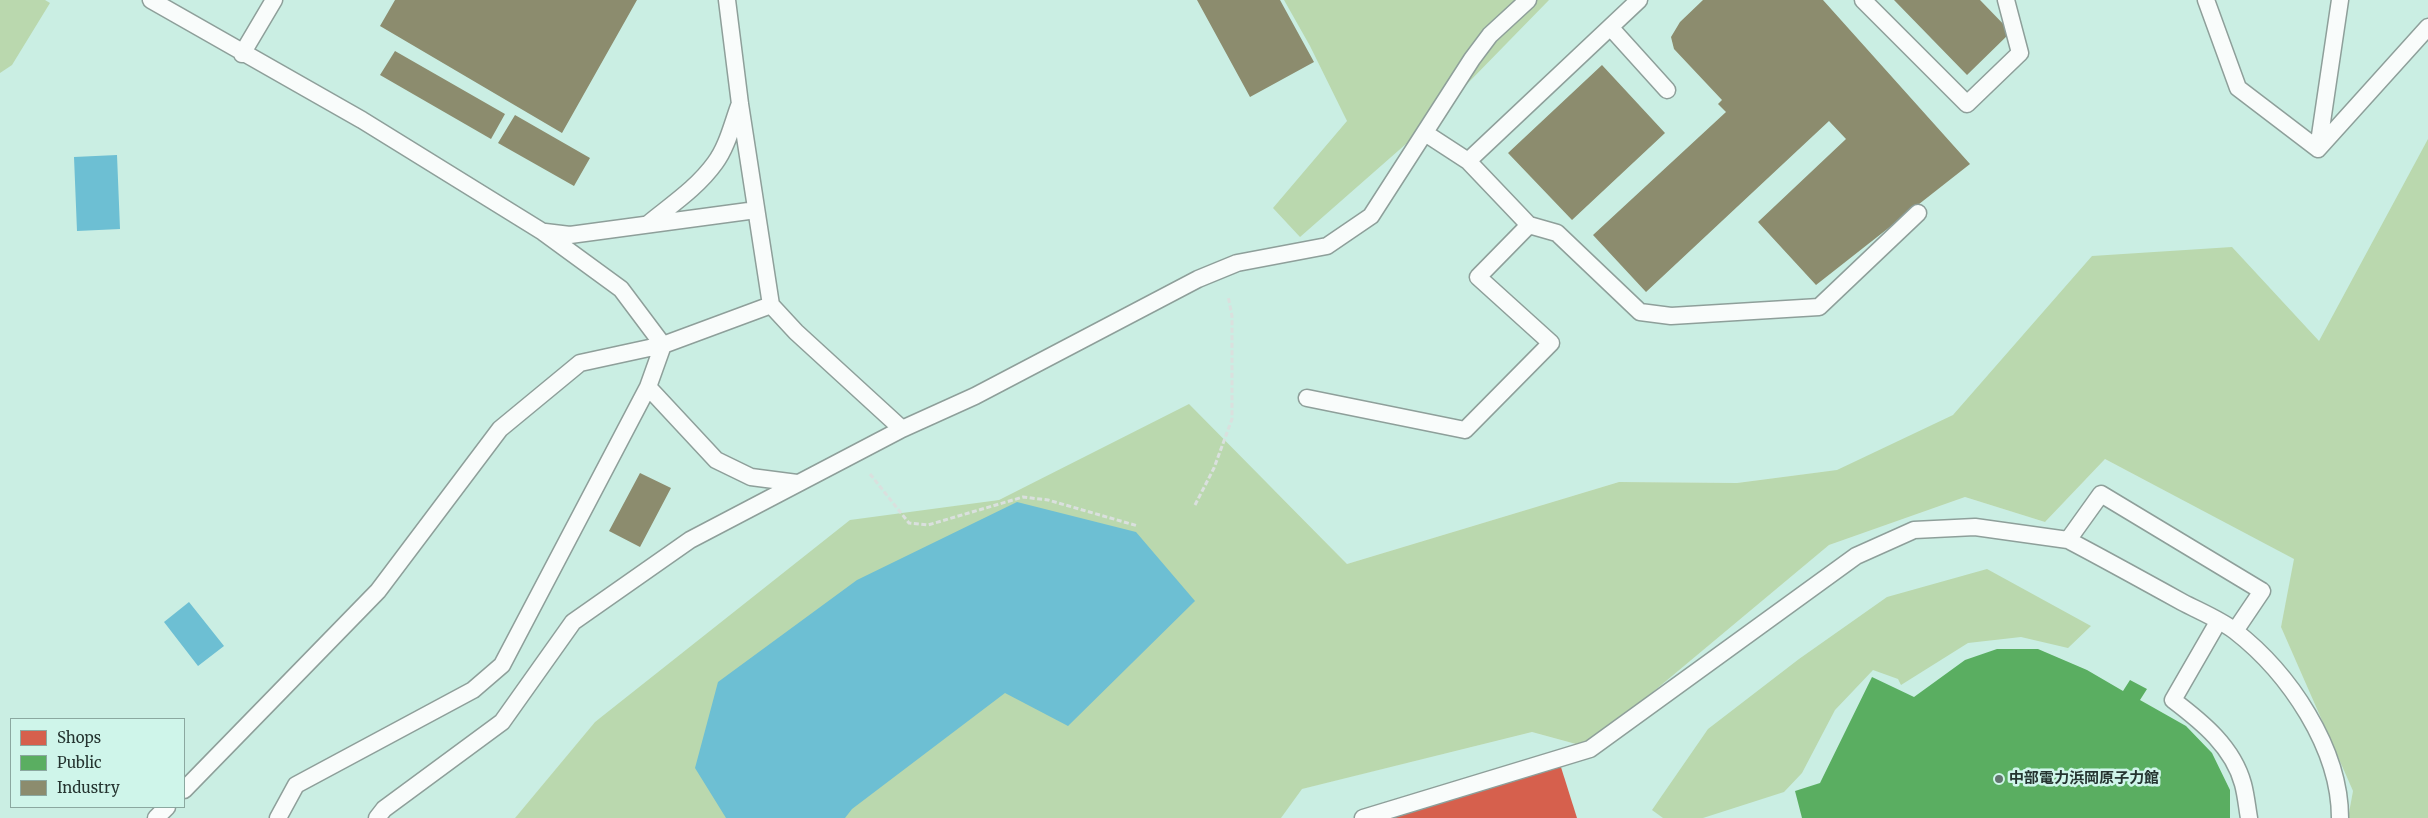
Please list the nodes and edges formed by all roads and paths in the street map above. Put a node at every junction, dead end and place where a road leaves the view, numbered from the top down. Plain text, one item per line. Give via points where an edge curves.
1 (151, 0) edge
2 (274, 0) edge
3 (727, 0) edge
4 (1528, 0) edge
5 (1639, 0) edge
6 (1864, 0) edge
7 (2006, 0) edge
8 (2206, 0) edge
9 (2340, 0) edge
10 (2428, 27) edge
11 (1611, 28) junction
12 (242, 54) junction
13 (1667, 90) dead end
14 (740, 104) junction
15 (1425, 133) junction
16 (2318, 149) junction
17 (1468, 161) junction
18 (756, 210) junction
19 (1918, 213) dead end
20 (648, 224) junction
21 (1529, 225) junction
22 (543, 232) junction
23 (1198, 279) junction
24 (772, 305) junction
25 (663, 345) junction
26 (648, 388) junction
27 (1307, 398) dead end
28 (902, 429) junction
29 (855, 454) junction
30 (797, 483) junction
31 (1195, 505) dead end
32 (1138, 526) dead end
33 (2068, 540) junction
34 (2218, 622) junction
35 (2235, 631) junction
36 (185, 789) edge
37 (166, 808) edge
38 (156, 818) edge
39 (278, 818) edge
40 (377, 818) edge
41 (1363, 818) edge
42 (2249, 818) edge
43 (2340, 818) edge

1 - 12 lane
2 - 12 lane
3 - 14 lane
4 - 15 lane via 1490,35
5 - 11 lane
6 - 7 lane via 1966,104 2020,53
8 - 16 lane via 2238,88
9 - 16 lane
10 - 16 lane
11 - 13 lane
11 - 17 lane
12 - 22 lane via 362,120
14 - 18 lane
14 - 20 lane via 715,163 694,187
15 - 17 lane
15 - 23 lane via 1371,216 1327,246 1237,263
17 - 21 lane
18 - 20 lane
18 - 24 lane
19 - 21 lane via 1819,307 1671,316 1640,312 1557,233
20 - 22 lane via 570,234
21 - 27 lane via 1478,277 1551,343 1465,430
22 - 25 lane via 621,289
23 - 28 lane via 975,396
23 - 31 path via 1208,298 1227,292 1232,316 1232,418 1214,468
24 - 25 lane
24 - 28 lane via 796,332
25 - 26 lane
25 - 36 lane via 580,363 500,429 378,591
26 - 30 lane via 716,460 751,477
26 - 39 lane via 502,665 473,690 296,785
28 - 29 lane
29 - 30 lane
29 - 32 path via 909,523 928,525 1023,497 1048,500
30 - 40 lane via 690,540 572,622 502,722 384,809
33 - 34 lane
33 - 35 lane via 2101,494 2262,591
33 - 41 lane via 1975,527 1914,530 1856,556 1590,749
34 - 35 lane
34 - 42 lane via 2173,700 2204,723 2231,757 2243,783
35 - 43 lane via 2284,678 2308,714 2326,752 2340,796
37 - 38 lane

